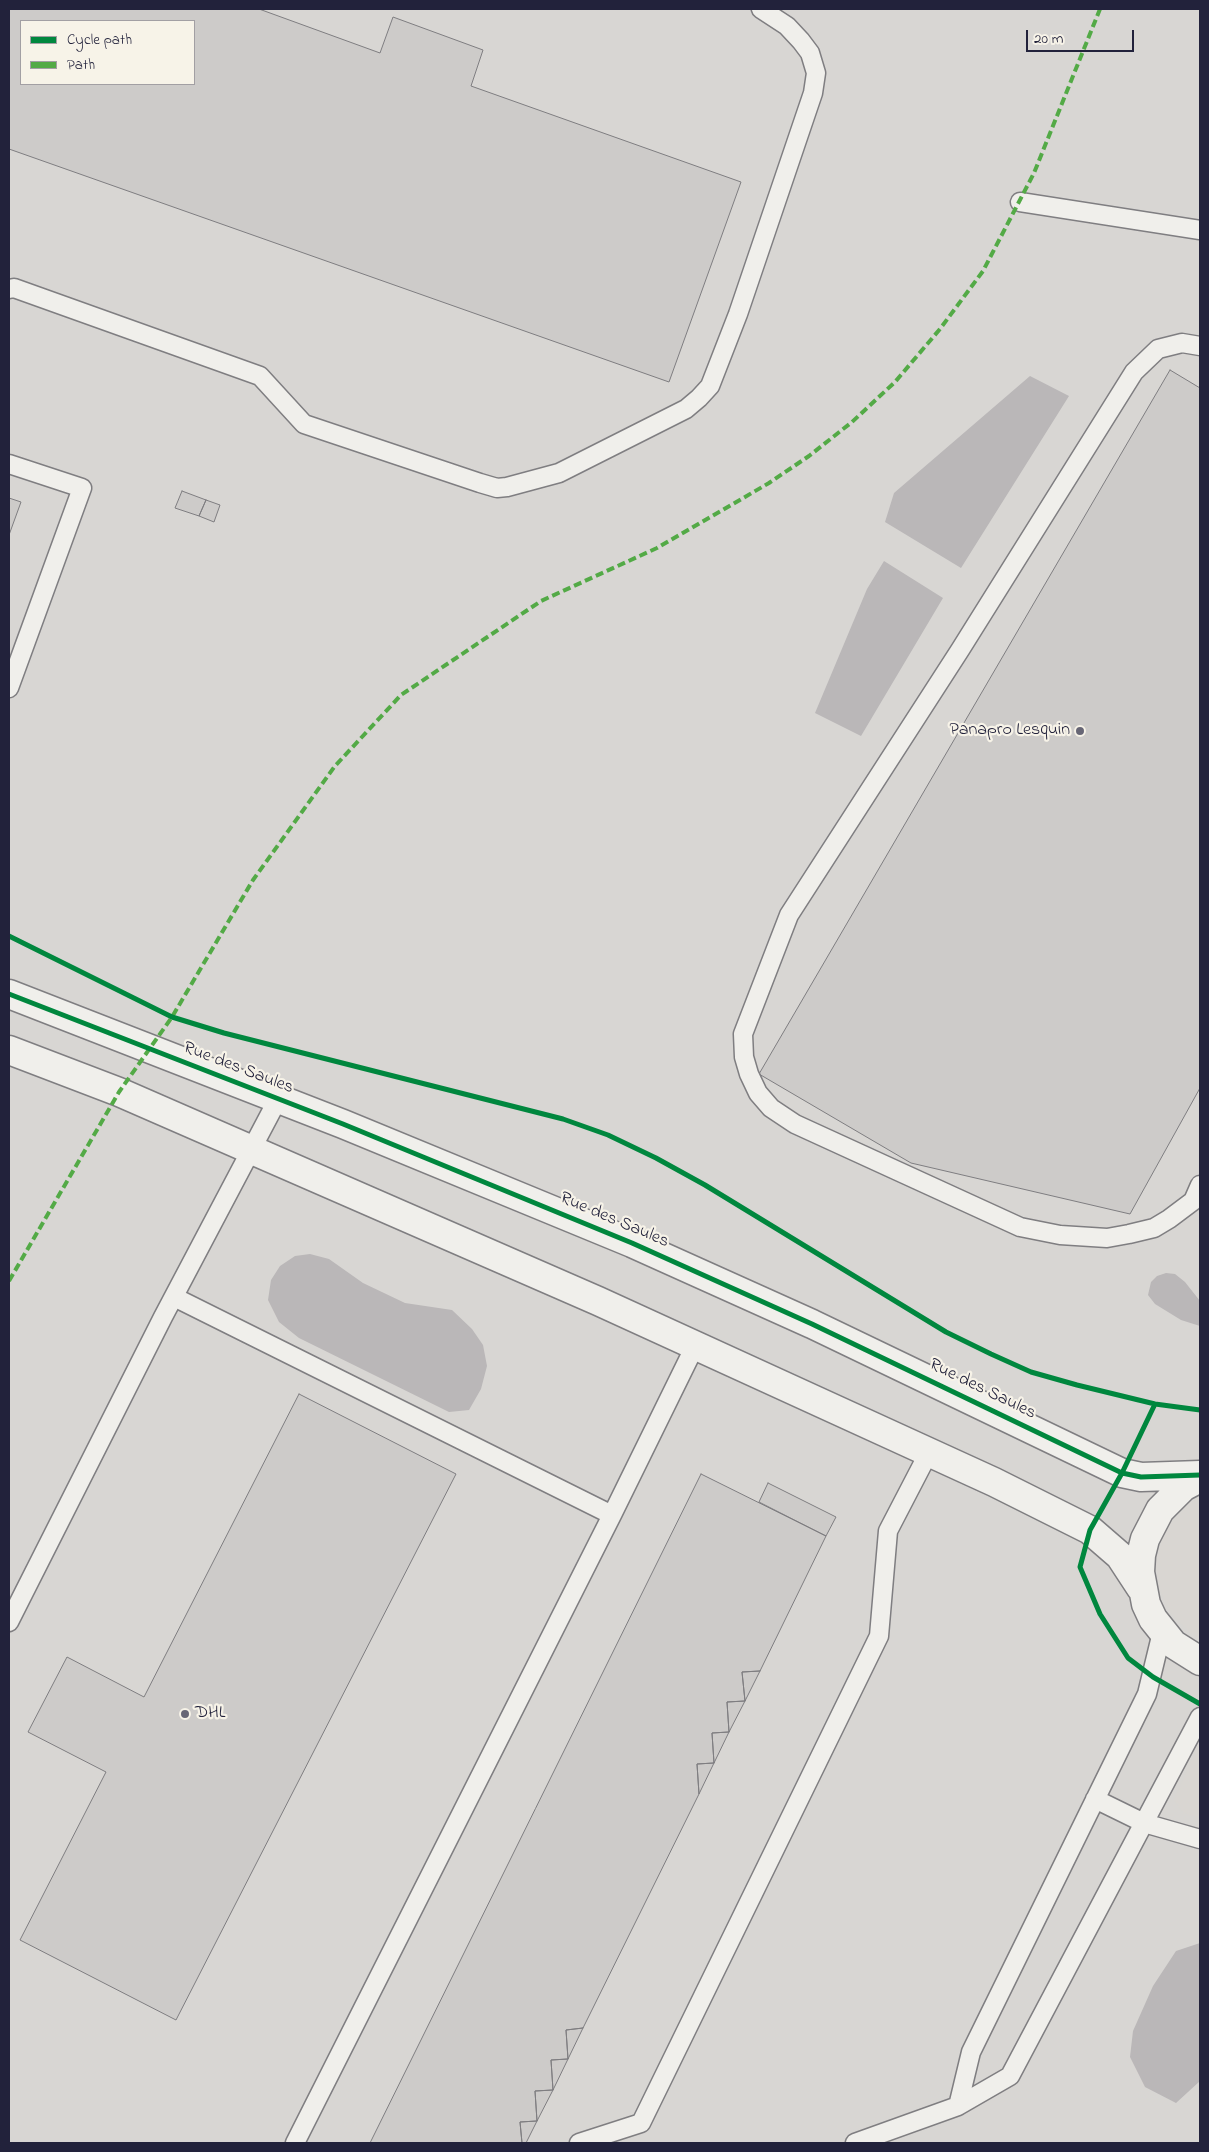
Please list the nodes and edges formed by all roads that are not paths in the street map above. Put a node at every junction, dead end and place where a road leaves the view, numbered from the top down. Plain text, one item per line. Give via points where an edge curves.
1 (762, 9) edge
2 (1020, 202) dead end
3 (1200, 230) edge
4 (9, 289) edge
5 (1200, 346) edge
6 (9, 464) edge
7 (9, 688) edge
8 (9, 994) edge
9 (9, 1050) edge
10 (278, 1099) junction
11 (252, 1150) junction
12 (1200, 1185) edge
13 (1197, 1207) edge
14 (174, 1297) junction
15 (695, 1346) junction
16 (929, 1452) junction
17 (1200, 1476) edge
18 (612, 1516) junction
19 (1141, 1588) junction
20 (9, 1622) edge
21 (1162, 1632) junction
22 (1200, 1661) edge
23 (1200, 1717) edge
24 (1095, 1799) junction
25 (1144, 1823) junction
26 (1200, 1839) edge
27 (958, 2106) junction
28 (295, 2143) edge
29 (580, 2143) edge
30 (855, 2143) edge

1 - 4 lane via 801,40 810,53 816,73 813,93 738,314 710,386 686,409 559,473 497,488 470,480 304,424 260,376 14,288
2 - 3 lane
5 - 13 lane via 1182,343 1158,349 1134,372 789,915 743,1034 749,1074 758,1093 771,1108 795,1124 1020,1227 1060,1235 1107,1238 1154,1228
6 - 7 lane via 82,488
8 - 10 street, Rue des Saules
9 - 11 street, Rue des Saules via 119,1092
10 - 11 lane
10 - 17 street, Rue des Saules via 632,1243 812,1324 1122,1473 1141,1477
11 - 14 lane
11 - 15 street, Rue des Saules
12 - 13 lane
14 - 18 lane
14 - 20 lane
15 - 16 street, Rue des Saules
15 - 18 lane
16 - 19 street, Rue des Saules via 1090,1530 1120,1556
16 - 29 lane via 888,1531 879,1636 641,2123
17 - 19 street, Rue des Saules via 1171,1497 1151,1524 1141,1555
18 - 28 lane
19 - 21 street, Rue des Saules
21 - 22 street, Rue des Saules via 1173,1644
21 - 24 lane via 1147,1694
23 - 25 lane
24 - 25 lane
24 - 27 lane via 971,2052
25 - 26 lane
25 - 27 lane via 1010,2076
27 - 30 lane

